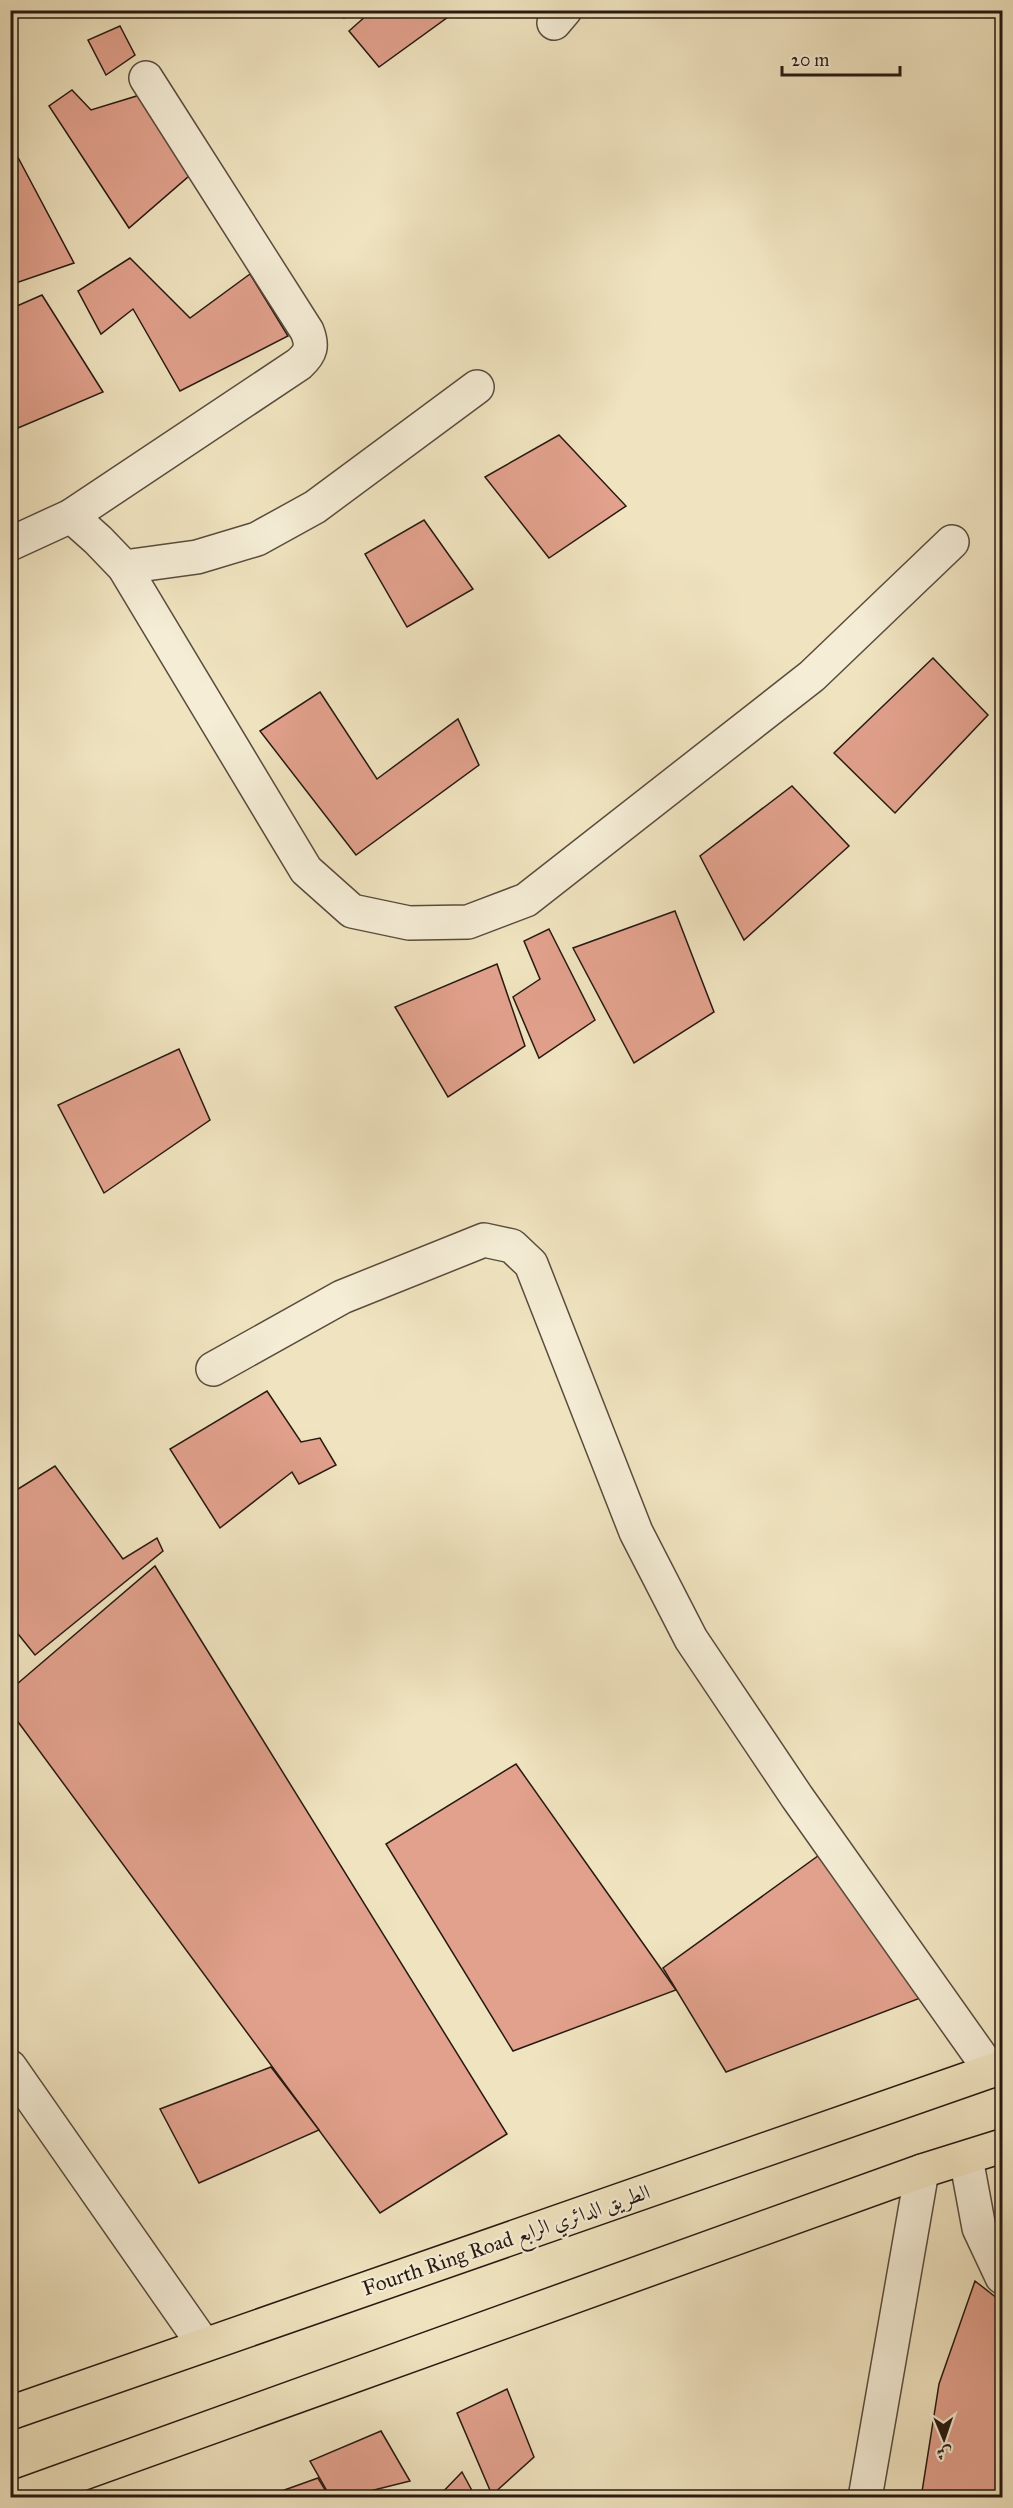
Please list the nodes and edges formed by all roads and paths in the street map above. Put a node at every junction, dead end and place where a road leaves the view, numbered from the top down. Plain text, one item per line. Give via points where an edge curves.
1 (146, 78) dead end
2 (477, 387) dead end
3 (70, 516) junction
4 (952, 542) dead end
5 (10, 544) edge
6 (124, 567) junction
7 (213, 1369) dead end
8 (10, 2067) edge
9 (997, 2069) edge
10 (1002, 2146) edge
11 (966, 2158) junction
12 (922, 2171) junction
13 (1002, 2277) edge
14 (204, 2346) junction
15 (10, 2413) edge
16 (14, 2498) edge
17 (865, 2498) edge

1 - 3 street via 307,331 312,343 310,355
2 - 6 street via 315,507 257,539 198,557
3 - 5 street
3 - 6 street
4 - 6 street via 812,676 600,843 526,900 468,922 409,923 352,910 306,870
7 - 9 street via 342,1297 484,1240 512,1246 531,1264 636,1532 691,1639 797,1797
8 - 14 street
9 - 14 main road, Fourth Ring Road الطريق الدائري الرابع
10 - 11 main road
11 - 12 main road
11 - 13 street via 979,2228
12 - 16 main road
12 - 17 street
14 - 15 main road, Fourth Ring Road الطريق الدائري الرابع

